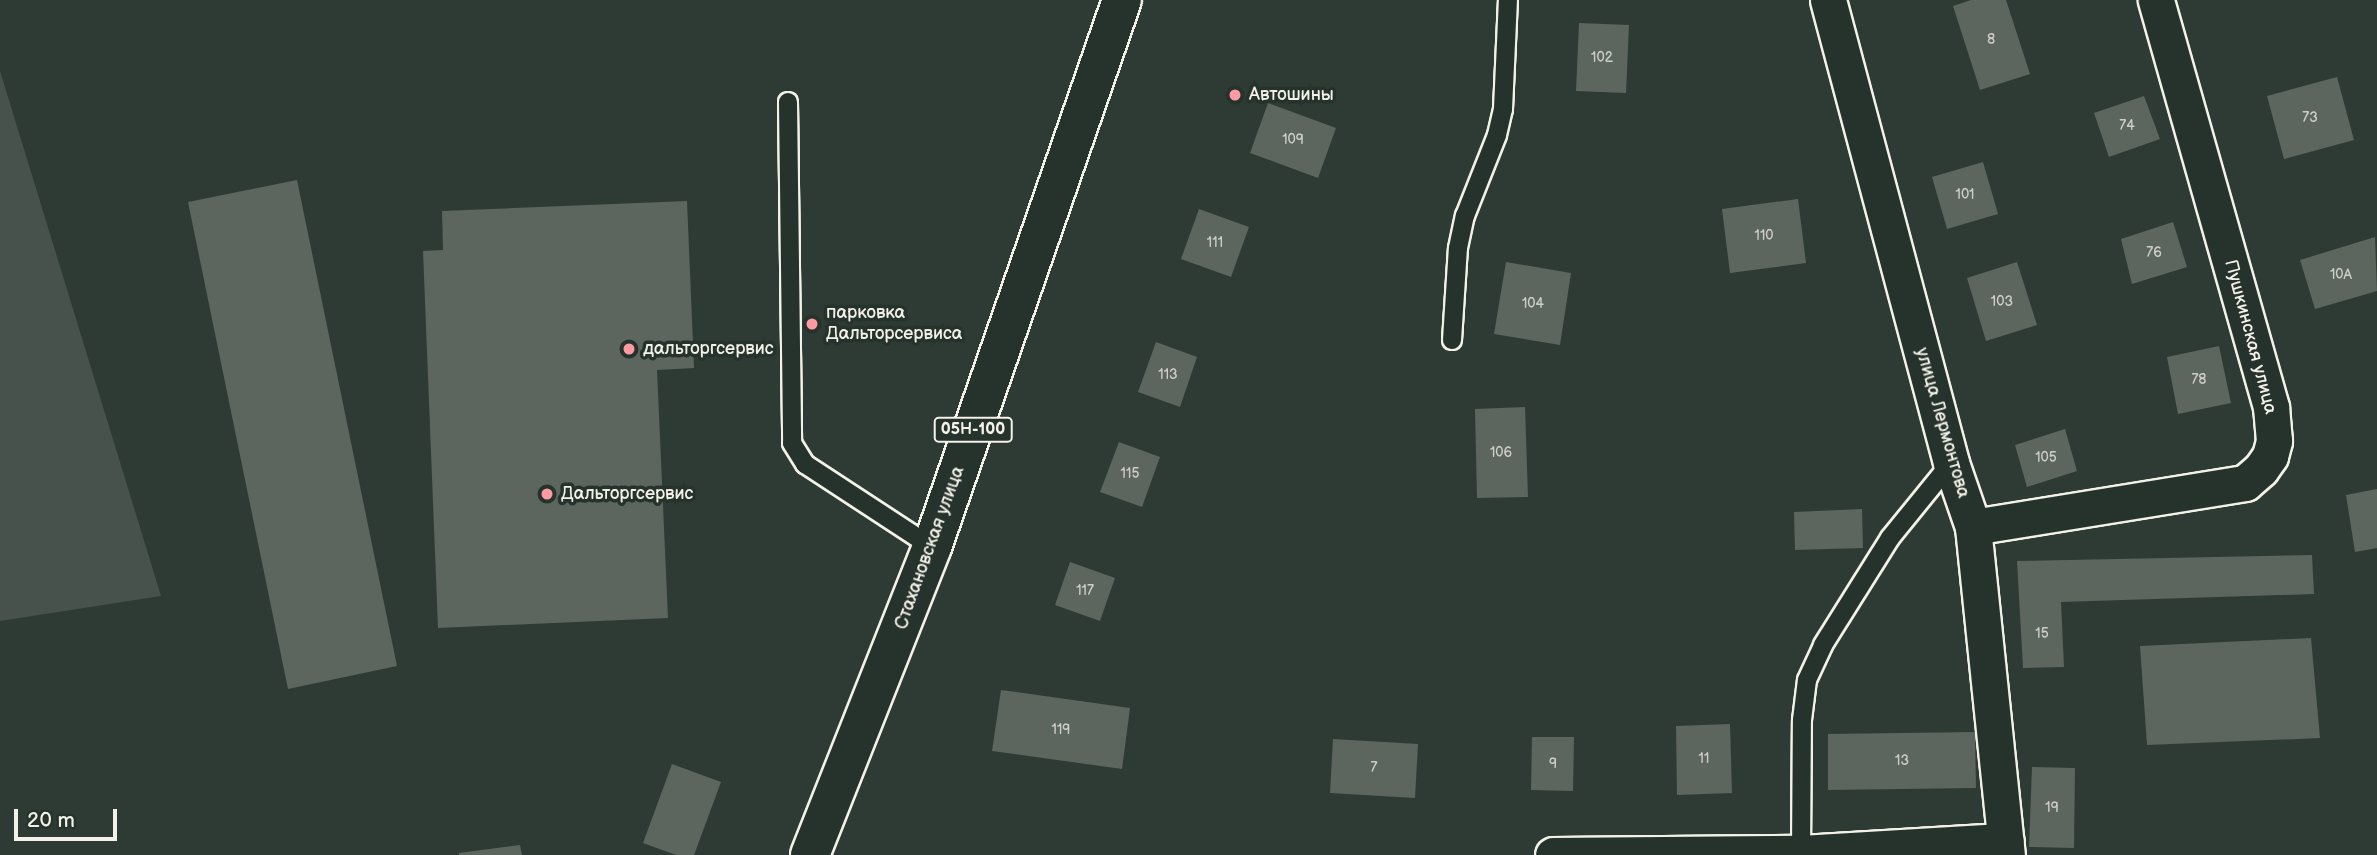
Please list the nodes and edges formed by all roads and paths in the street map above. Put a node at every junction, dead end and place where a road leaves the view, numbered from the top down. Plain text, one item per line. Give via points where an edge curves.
1 (1122, 0) edge
2 (1508, 0) edge
3 (1828, 0) edge
4 (2156, 0) edge
5 (788, 102) dead end
6 (1452, 340) dead end
7 (1951, 463) junction
8 (1973, 527) junction
9 (932, 547) junction
10 (2006, 848) edge
11 (1801, 853) edge
12 (811, 855) edge
13 (1553, 855) edge

1 - 9 main road, Стахановская улица / 05Н-100
2 - 6 lane via 1503,109 1465,216 1458,248
3 - 7 street, улица Лермонтова
4 - 8 street, Пушкинская улица via 2271,407 2274,440 2270,456 2245,483
5 - 9 lane via 792,443 805,464
7 - 8 street, улица Лермонтова
7 - 11 lane via 1890,538 1824,645 1808,680 1802,720
8 - 10 street, улица Лермонтова
9 - 12 main road, Стахановская улица / 05Н-100
10 - 11 street
11 - 13 street

